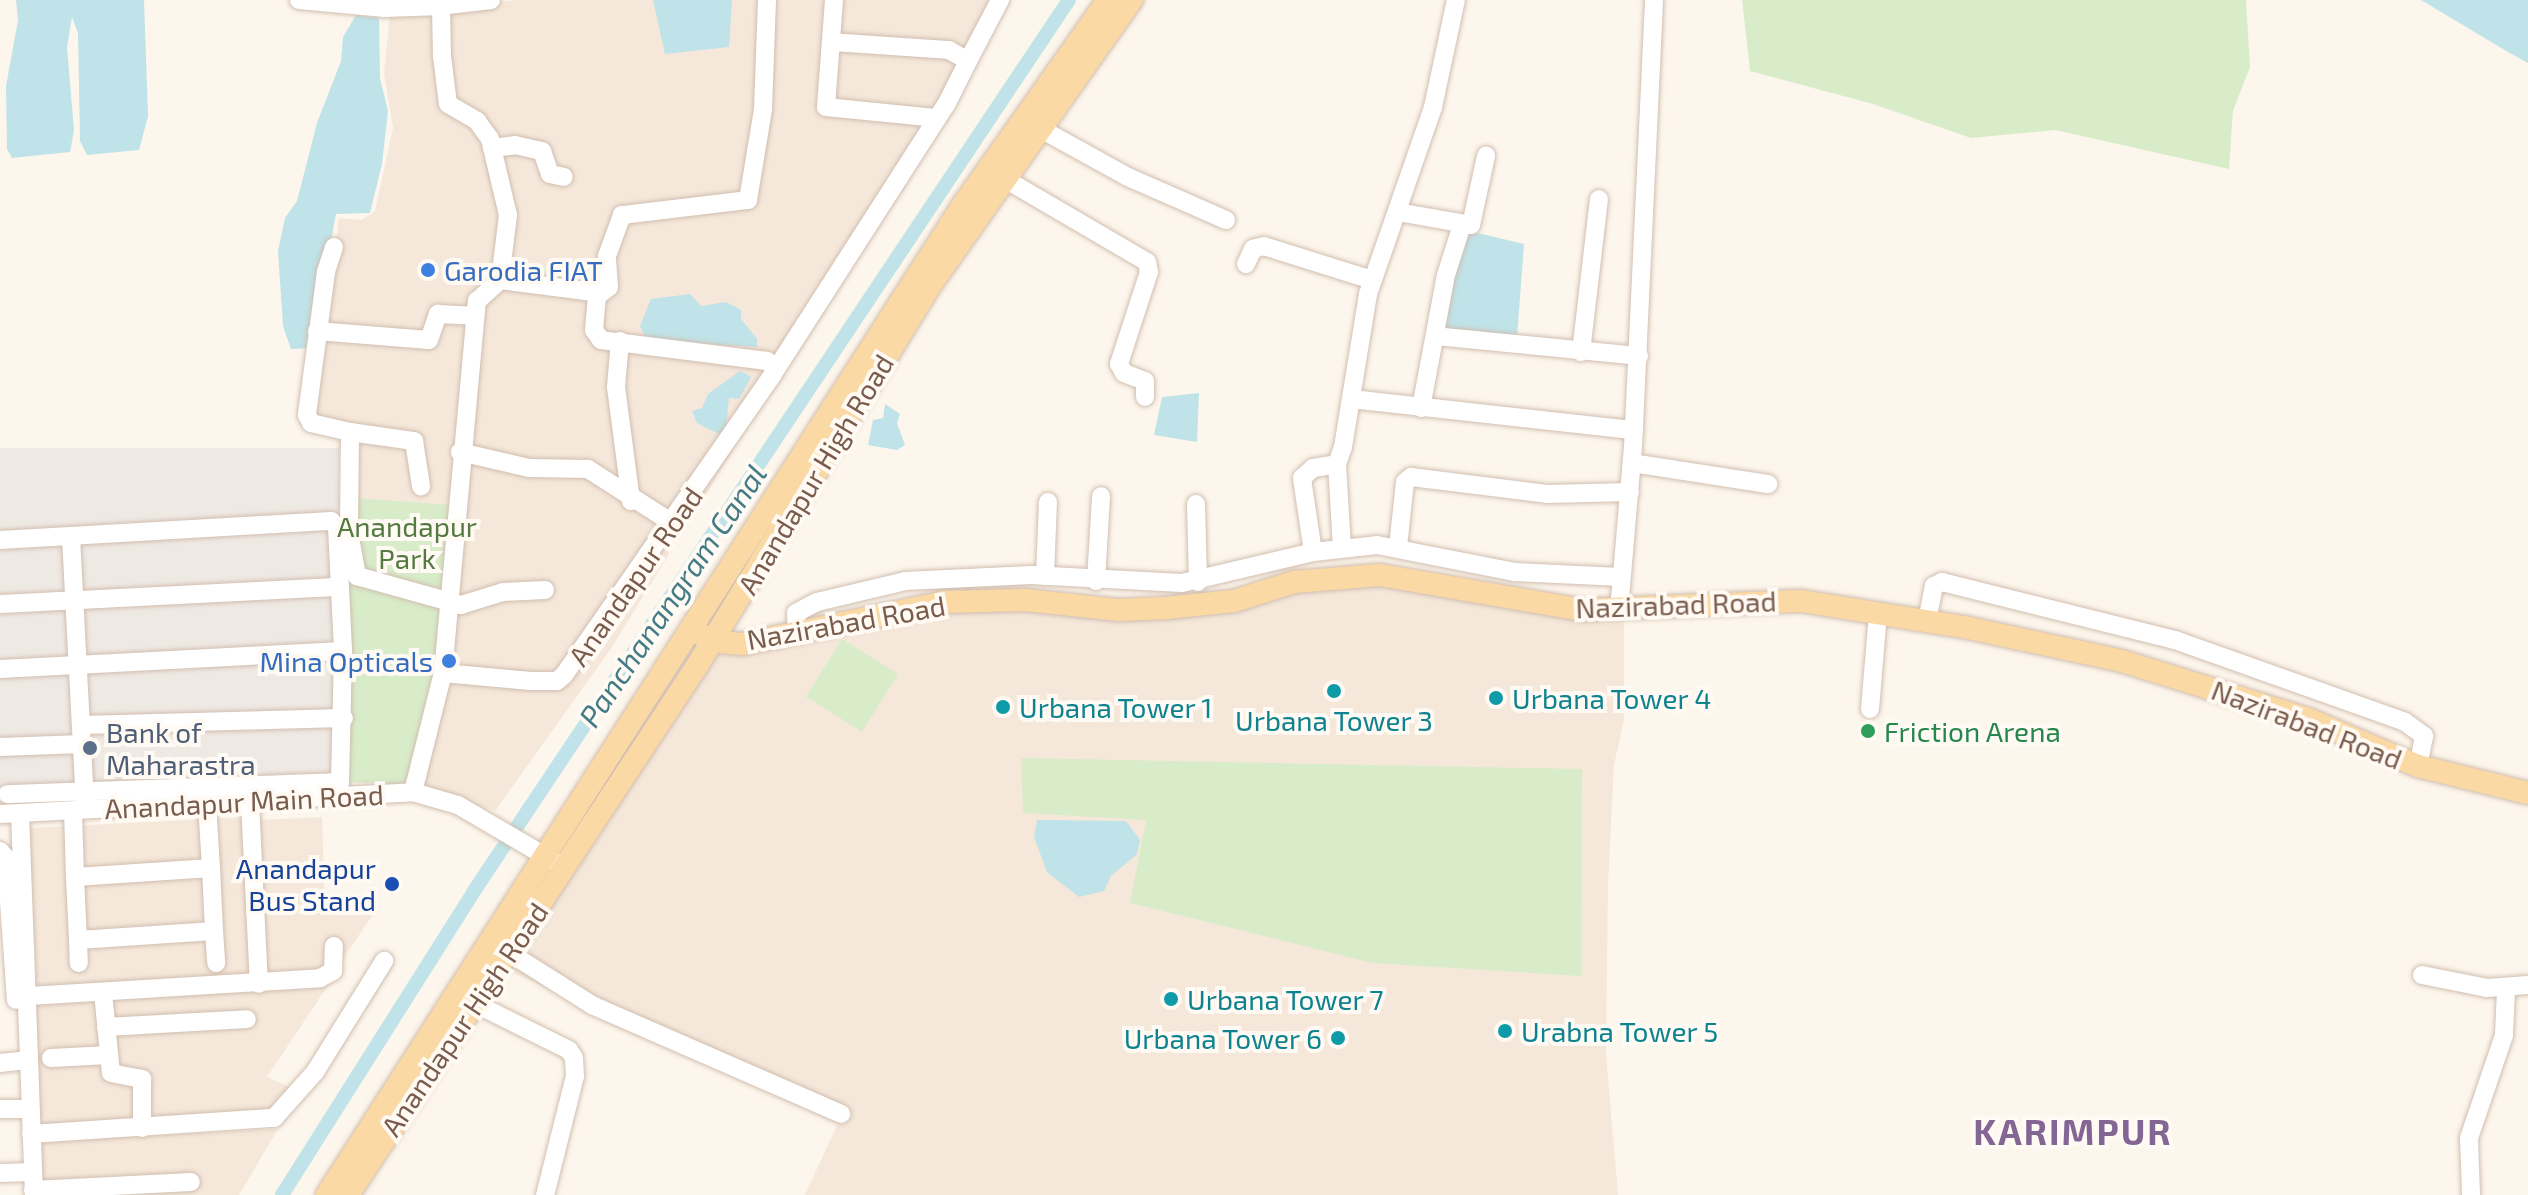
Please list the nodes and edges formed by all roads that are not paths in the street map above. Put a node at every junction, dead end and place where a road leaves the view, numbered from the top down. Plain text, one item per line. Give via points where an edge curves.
1 (299, 0) edge
2 (491, 0) edge
3 (767, 0) edge
4 (834, 0) edge
5 (1000, 0) edge
6 (1108, 0) edge
7 (1132, 0) edge
8 (1456, 0) edge
9 (1654, 0) edge
10 (374, 3) edge
11 (441, 6) junction
12 (831, 42) junction
13 (968, 61) junction
14 (937, 118) junction
15 (1041, 129) junction
16 (492, 148) junction
17 (1486, 156) dead end
18 (564, 177) dead end
19 (1005, 179) junction
20 (1599, 199) dead end
21 (1398, 212) junction
22 (1226, 220) dead end
23 (1462, 225) junction
24 (334, 247) dead end
25 (1246, 264) dead end
26 (500, 280) junction
27 (1372, 280) junction
28 (597, 294) junction
29 (473, 316) junction
30 (317, 331) junction
31 (1435, 336) junction
32 (620, 341) junction
33 (1581, 352) junction
34 (1639, 356) junction
35 (773, 374) junction
36 (1145, 397) dead end
37 (1351, 399) junction
38 (1421, 408) junction
39 (1634, 430) junction
40 (350, 432) junction
41 (460, 452) junction
42 (1632, 463) junction
43 (1337, 464) junction
44 (1768, 484) dead end
45 (421, 486) dead end
46 (1630, 492) junction
47 (1101, 496) dead end
48 (631, 501) junction
49 (1048, 502) dead end
50 (1196, 504) dead end
51 (674, 524) junction
52 (71, 537) junction
53 (0, 540) edge
54 (1398, 547) junction
55 (1342, 548) junction
56 (1313, 552) junction
57 (1045, 576) junction
58 (1096, 581) junction
59 (1198, 582) junction
60 (337, 587) junction
61 (545, 590) dead end
62 (1619, 594) junction
63 (448, 599) junction
64 (75, 602) junction
65 (863, 603) junction
66 (0, 604) edge
67 (1878, 613) junction
68 (1928, 616) junction
69 (692, 629) junction
70 (712, 641) junction
71 (343, 651) junction
72 (78, 665) junction
73 (0, 669) edge
74 (2213, 670) junction
75 (443, 673) junction
76 (1870, 709) dead end
77 (344, 718) junction
78 (81, 725) junction
79 (82, 744) junction
80 (0, 747) edge
81 (2422, 755) junction
82 (84, 790) junction
83 (413, 792) junction
84 (2528, 793) edge
85 (7, 794) dead end
86 (250, 802) junction
87 (207, 804) junction
88 (79, 810) junction
89 (20, 813) junction
90 (0, 814) edge
91 (0, 851) edge
92 (537, 851) junction
93 (211, 868) junction
94 (565, 868) junction
95 (75, 877) junction
96 (6, 928) edge
97 (214, 931) junction
98 (78, 940) junction
99 (334, 946) dead end
100 (508, 952) junction
101 (384, 961) dead end
102 (79, 963) dead end
103 (216, 963) dead end
104 (2422, 975) dead end
105 (259, 984) junction
106 (2528, 985) edge
107 (2506, 990) junction
108 (15, 991) edge
109 (103, 993) junction
110 (464, 999) junction
111 (247, 1019) dead end
112 (106, 1027) junction
113 (109, 1055) junction
114 (51, 1058) dead end
115 (20, 1061) junction
116 (0, 1063) edge
117 (0, 1109) edge
118 (22, 1109) junction
119 (841, 1114) dead end
120 (142, 1128) junction
121 (31, 1134) junction
122 (24, 1172) junction
123 (0, 1173) edge
124 (191, 1182) dead end
125 (31, 1193) edge
126 (327, 1195) edge
127 (348, 1195) edge
128 (545, 1195) edge
129 (2471, 1195) edge

1 - 10 street
2 - 11 street
3 - 28 street via 763,109 748,200 622,215 607,256 609,287
4 - 12 street
5 - 13 street, Anandapur Road
6 - 69 main road, Anandapur High Road via 963,205
7 - 15 main road, Anandapur High Road
8 - 21 street via 1451,43
9 - 34 street
10 - 11 street
11 - 16 street via 448,104 477,121
12 - 13 street via 949,50
12 - 14 street via 826,107
13 - 14 street, Anandapur Road
14 - 35 street, Anandapur Road
15 - 19 main road, Anandapur High Road
15 - 22 street via 1128,177
16 - 18 street via 542,151 550,174
16 - 26 street via 508,215
17 - 23 street via 1473,221
19 - 36 street via 1147,262 1149,272 1119,364 1124,373 1145,381
19 - 70 main road, Anandapur High Road via 932,283
20 - 33 street
21 - 23 street
21 - 27 street
23 - 31 street
24 - 30 street
25 - 27 street via 1253,249 1264,246
26 - 28 street
26 - 29 street via 482,292
27 - 37 street
28 - 32 street via 596,337
29 - 30 street via 438,314 429,340
29 - 41 street
30 - 40 street via 308,420
31 - 33 street
31 - 38 street
32 - 35 street via 767,361 774,366
32 - 48 street via 616,401
33 - 34 street
34 - 39 street
35 - 51 street, Anandapur Road
37 - 38 street
37 - 43 street
38 - 39 street
39 - 42 street
40 - 45 street via 414,441
40 - 63 street via 349,532 357,576
41 - 48 street via 529,468 588,469 620,487
41 - 63 street
42 - 44 street
42 - 46 street
43 - 55 street
43 - 56 street via 1313,468 1302,478
46 - 54 street via 1547,494 1411,477 1405,482
46 - 62 street
47 - 58 street
48 - 51 street
49 - 57 street
50 - 59 street
51 - 75 street, Anandapur Road via 557,681
52 - 53 street
52 - 60 street via 331,521 337,527
52 - 64 street
54 - 55 street
54 - 62 street
55 - 56 street
56 - 59 street
57 - 58 street
57 - 65 street via 951,577
58 - 59 street
60 - 64 street
60 - 71 street
61 - 63 street via 503,592 461,605
62 - 65 main road, Nazirabad Road via 1541,604 1380,575 1294,582 1201,606 1119,610 984,600 903,608
62 - 67 main road, Nazirabad Road via 1760,600
63 - 75 street
64 - 66 street
64 - 72 street
65 - 70 main road, Nazirabad Road via 742,644
67 - 68 main road, Nazirabad Road
67 - 76 street
68 - 74 main road, Nazirabad Road via 2122,661
68 - 74 street via 1932,592 1942,582 2127,626
69 - 70 main road
69 - 92 main road, Anandapur High Road
70 - 94 main road, Anandapur High Road
71 - 72 street
71 - 77 street
72 - 73 street
72 - 78 street
74 - 81 main road, Nazirabad Road via 2311,720
74 - 81 street via 2405,722 2424,736
75 - 83 street
77 - 78 street
77 - 82 street via 340,782
78 - 79 street
79 - 80 street
79 - 82 street
81 - 84 main road, Nazirabad Road
82 - 85 street
82 - 88 street
83 - 86 street, Anandapur Main Road
83 - 92 street, Anandapur Main Road via 458,805
86 - 87 street, Anandapur Main Road
86 - 105 street
87 - 88 street, Anandapur Main Road
87 - 93 street
88 - 89 street, Anandapur Main Road
88 - 95 street
89 - 90 street, Anandapur Main Road
89 - 108 street
91 - 96 street via 6,858
92 - 94 street, Anandapur Main Road
92 - 110 main road, Anandapur High Road
93 - 95 street
93 - 97 street
94 - 100 main road, Anandapur High Road
95 - 98 street
96 - 108 street
97 - 98 street
97 - 103 street
98 - 102 street
99 - 105 street via 329,976
100 - 110 main road, Anandapur High Road
100 - 119 street via 611,1015
101 - 120 street via 315,1072 274,1118
104 - 107 street
105 - 109 street
106 - 107 street
107 - 129 street via 2504,1035 2469,1138
108 - 109 street
108 - 115 street
108 - 121 street
109 - 112 street
110 - 126 main road, Anandapur High Road
110 - 127 main road, Anandapur High Road
110 - 128 street via 569,1050 574,1058 575,1076
111 - 112 street
112 - 113 street
113 - 114 street
113 - 120 street via 111,1073 142,1079
115 - 116 street
115 - 118 street
117 - 118 street
118 - 122 street
120 - 121 street
121 - 125 street
122 - 123 street
122 - 125 street
124 - 125 street

